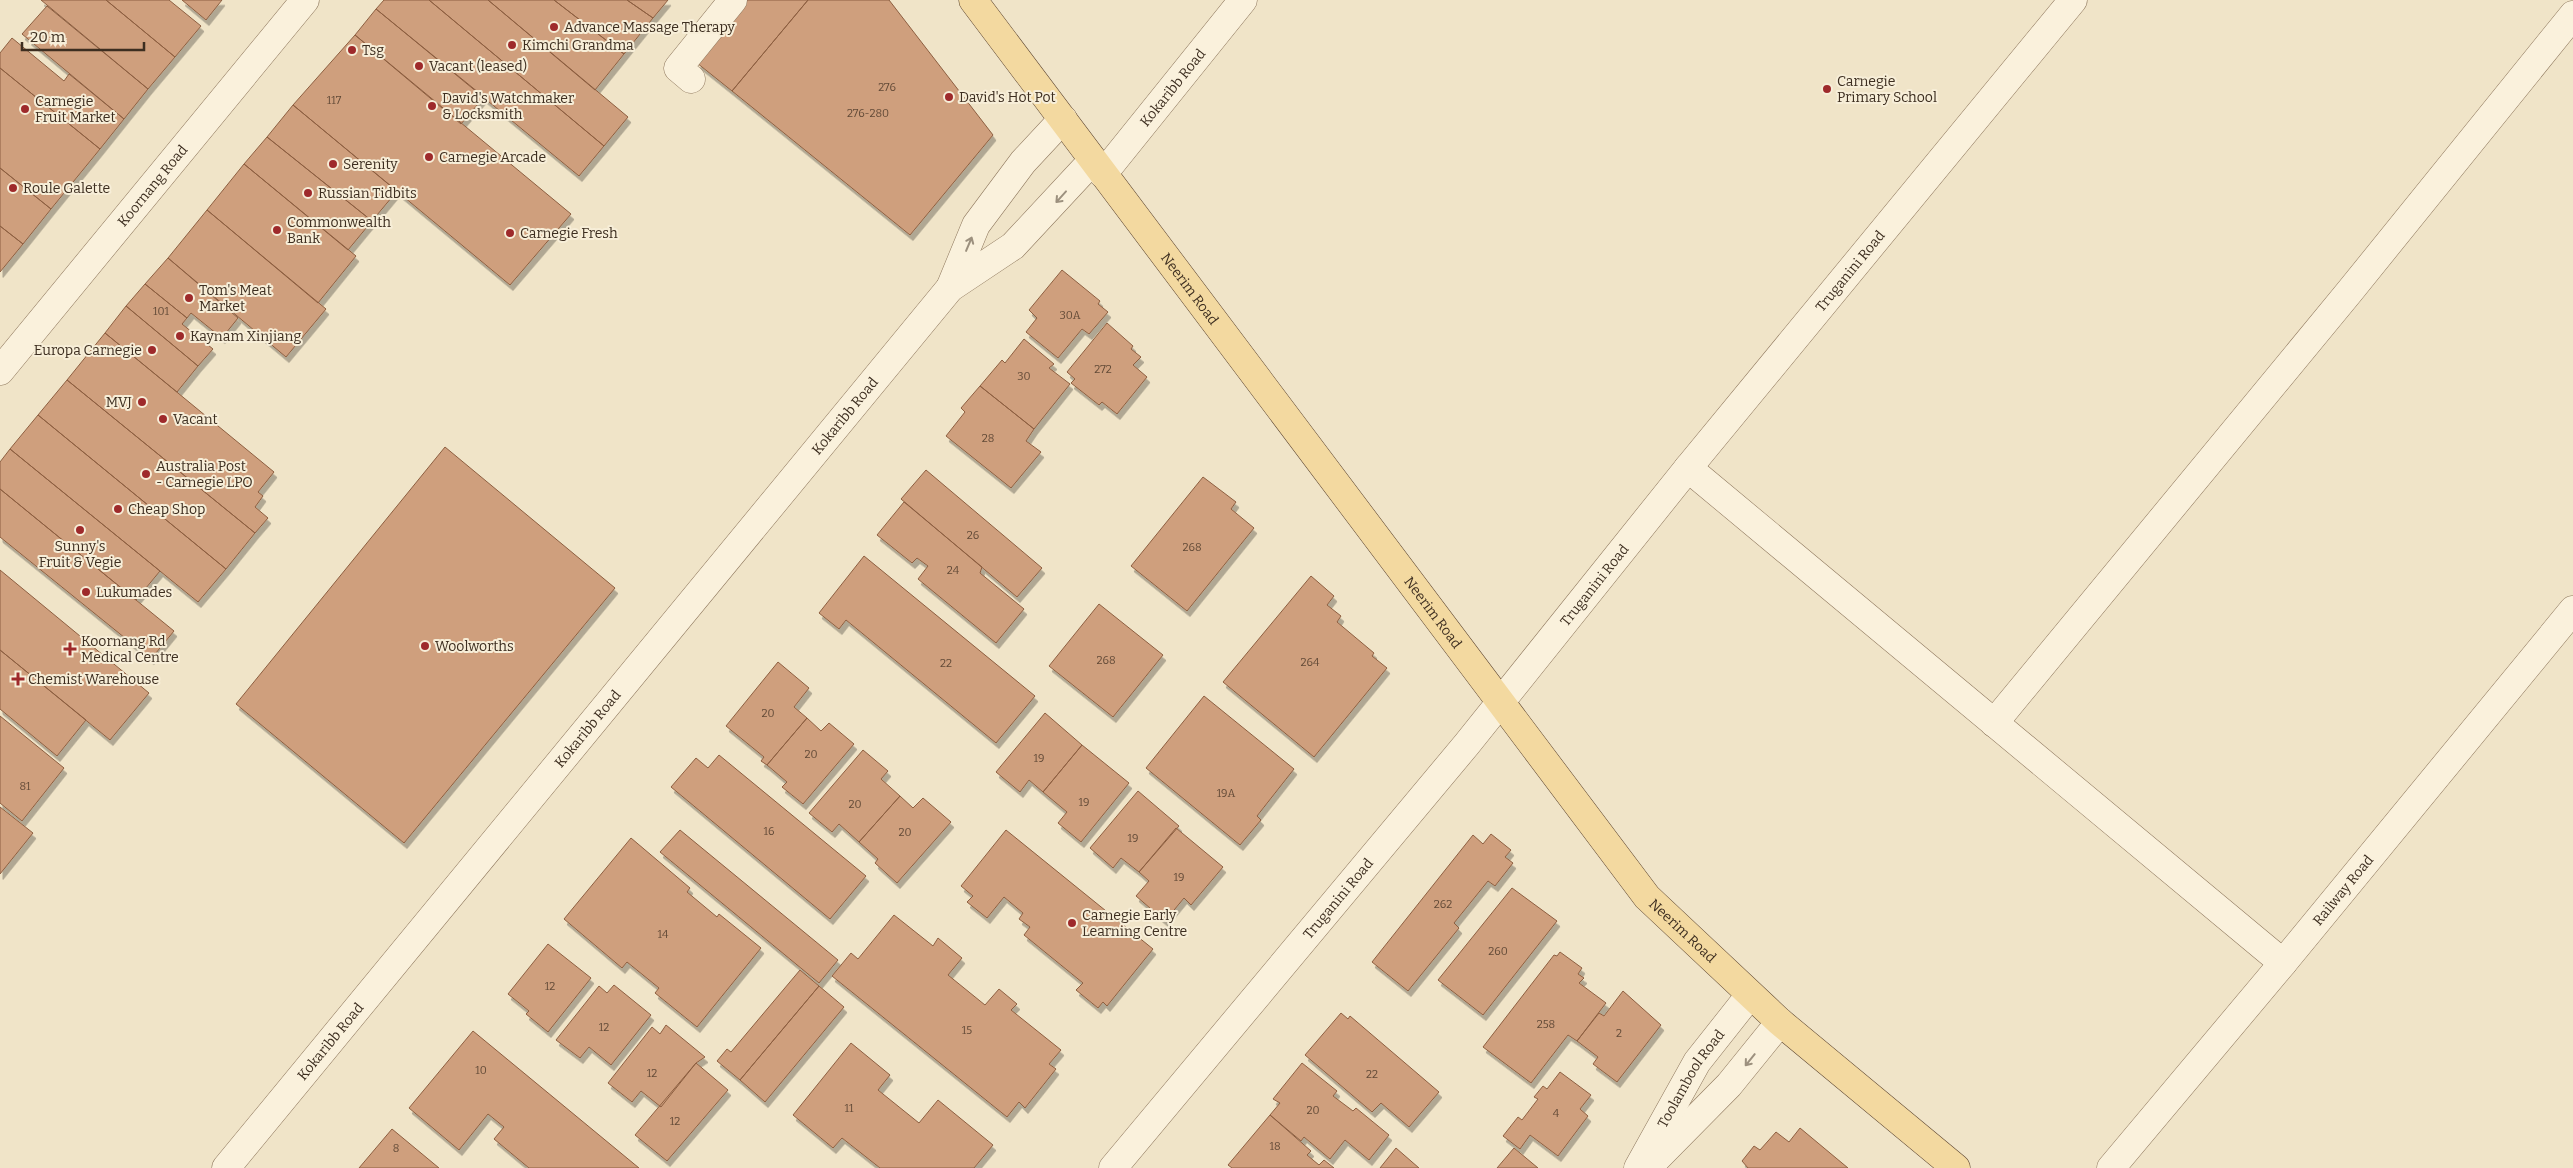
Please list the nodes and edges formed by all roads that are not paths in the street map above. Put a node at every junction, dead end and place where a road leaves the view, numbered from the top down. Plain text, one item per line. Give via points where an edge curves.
1 (305, 0) edge
2 (733, 0) edge
3 (973, 0) edge
4 (1243, 0) edge
5 (2073, 0) edge
6 (2573, 15) edge
7 (691, 79) dead end
8 (1063, 119) junction
9 (1098, 167) junction
10 (950, 288) junction
11 (0, 371) edge
12 (1688, 468) junction
13 (2573, 610) edge
14 (1500, 703) junction
15 (1994, 723) junction
16 (2283, 963) junction
17 (1750, 995) junction
18 (1780, 1022) junction
19 (226, 1168) edge
20 (1113, 1168) edge
21 (1638, 1168) edge
22 (1647, 1168) edge
23 (1956, 1168) edge
24 (2111, 1168) edge

1 - 11 street, Koornang Road
2 - 7 street via 678,68
3 - 8 main road, Neerim Road
4 - 9 street, Kokaribb Road
5 - 12 street, Truganini Road
6 - 15 street
8 - 9 main road, Neerim Road
10 -> 8 street, Kokaribb Road via 976,225 1023,162
9 -> 10 street, Kokaribb Road via 1013,246
9 - 14 main road, Neerim Road
10 - 19 street, Kokaribb Road
12 - 14 street, Truganini Road
12 - 15 street
13 - 16 street, Railway Road
14 - 17 main road, Neerim Road via 1647,897
14 - 20 street, Truganini Road
15 - 16 street
16 - 24 street, Railway Road
17 - 18 main road, Neerim Road
17 - 21 street, Toolambool Road via 1697,1062
18 -> 22 street, Toolambool Road via 1729,1085
18 - 23 main road, Neerim Road

